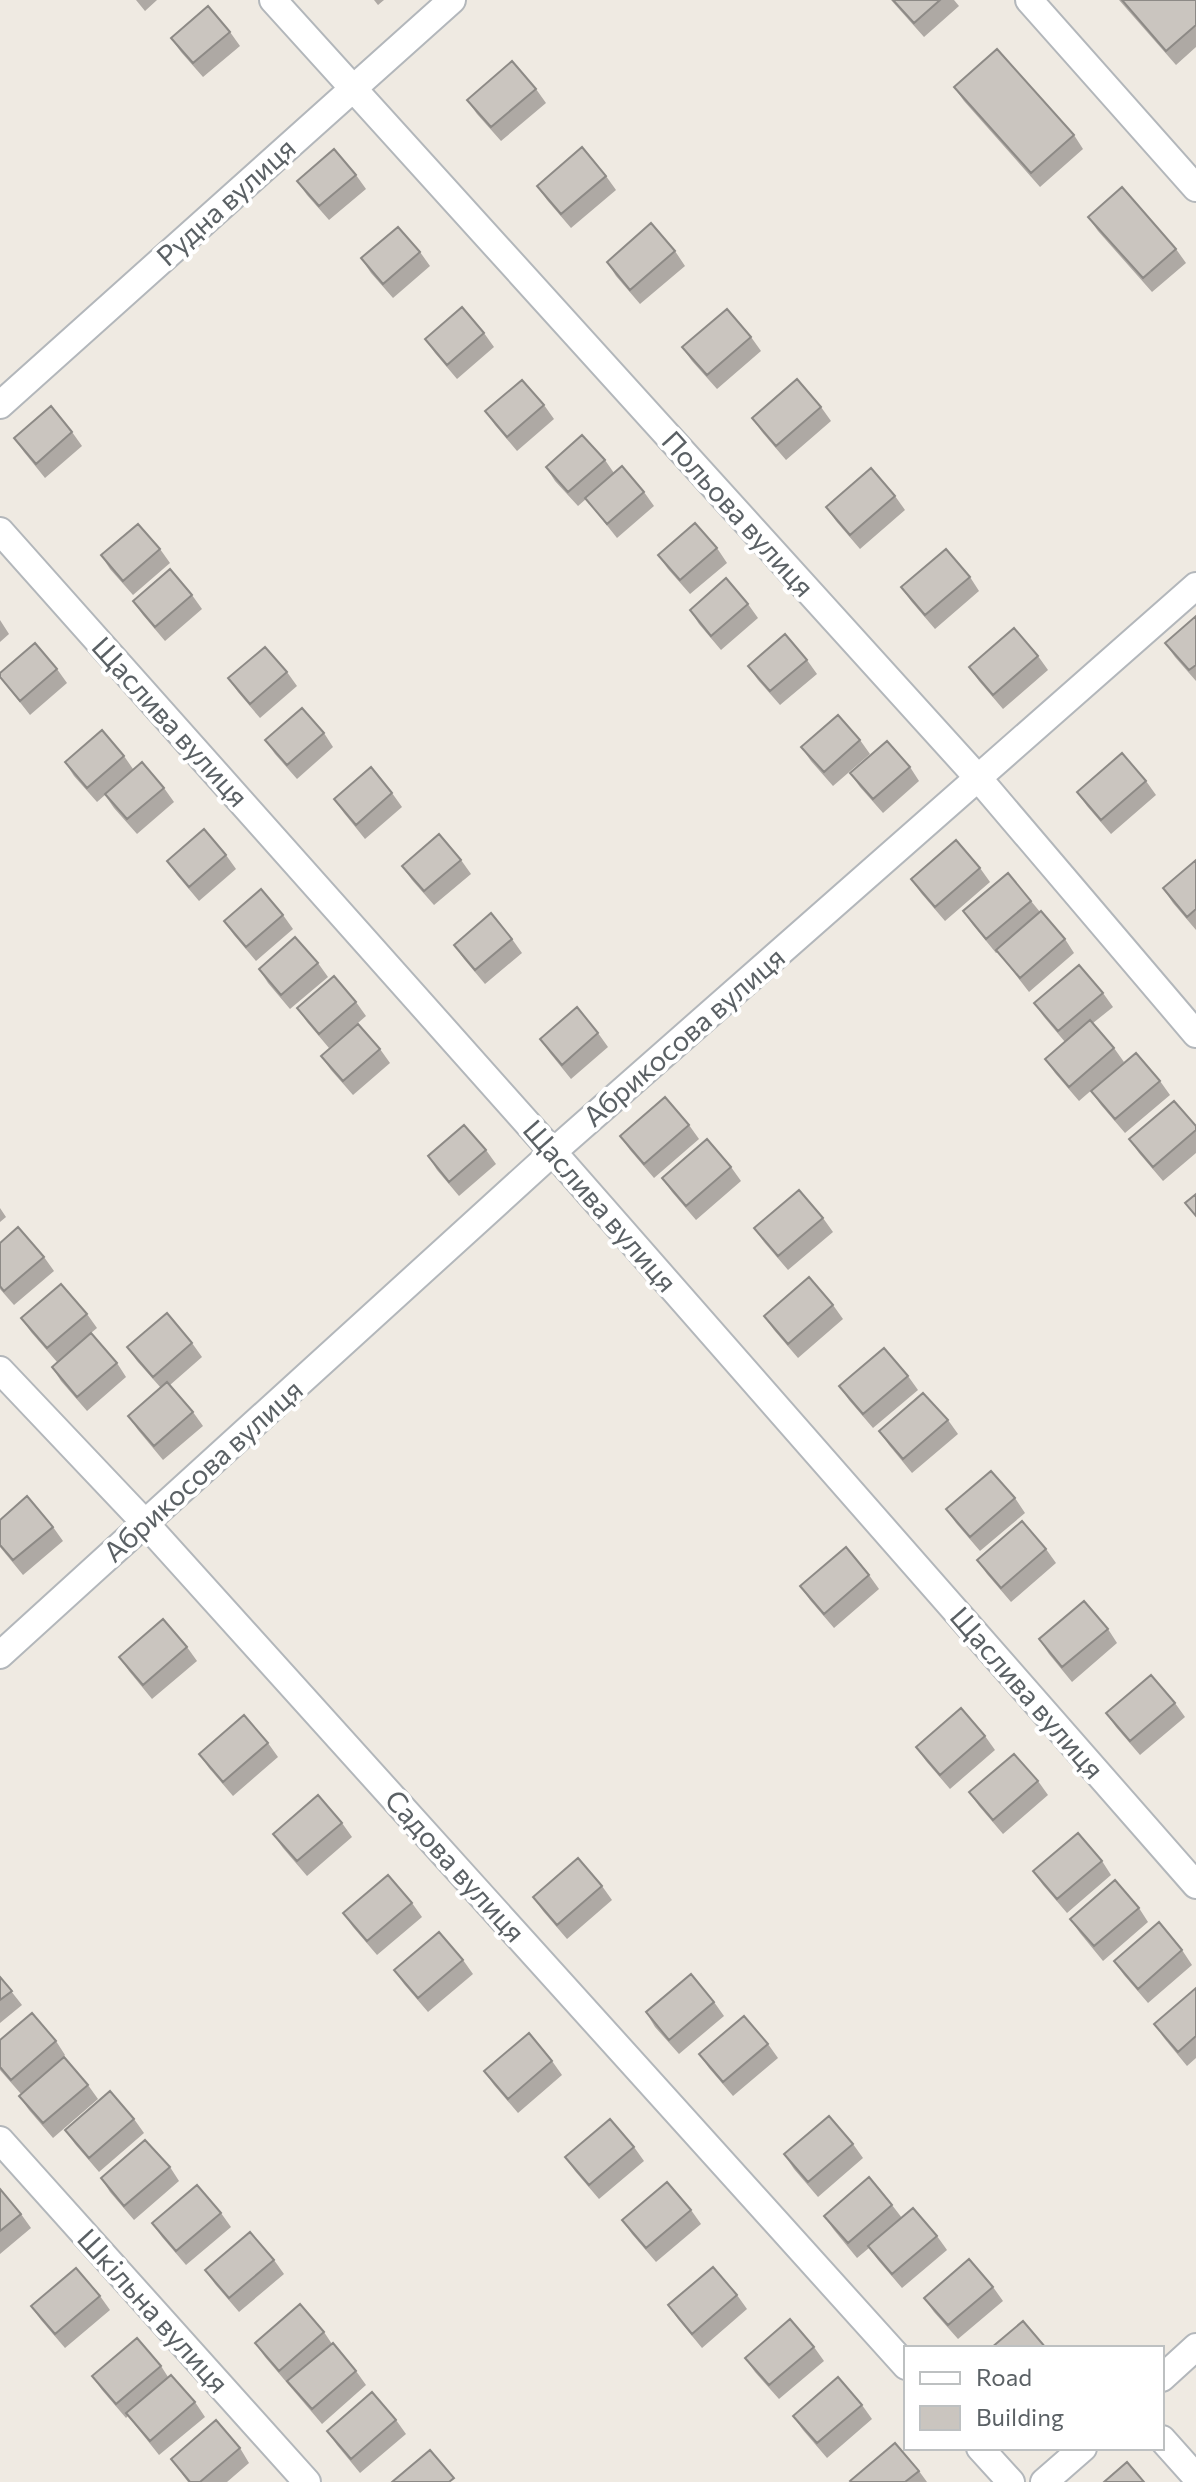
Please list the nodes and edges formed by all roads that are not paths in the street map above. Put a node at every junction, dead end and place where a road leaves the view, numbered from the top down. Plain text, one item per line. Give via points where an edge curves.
1 (273, 0) edge
2 (452, 0) edge
3 (1029, 0) edge
4 (351, 89) junction
5 (1196, 188) edge
6 (0, 405) edge
7 (0, 531) edge
8 (1196, 586) edge
9 (979, 779) junction
10 (1196, 1034) edge
11 (553, 1152) junction
12 (0, 1370) edge
13 (146, 1524) junction
14 (0, 1655) edge
15 (1196, 1885) edge
16 (0, 2140) edge
17 (1196, 2347) edge
18 (904, 2364) edge
19 (1164, 2376) edge
20 (1164, 2441) edge
21 (982, 2450) edge
22 (1081, 2450) edge
23 (1196, 2477) edge
24 (307, 2482) edge
25 (1011, 2482) edge
26 (1044, 2482) edge

1 - 4 street, Польова вулиця
2 - 4 street, Рудна вулиця
3 - 5 street
4 - 6 street, Рудна вулиця
4 - 9 street, Польова вулиця
7 - 11 street, Щаслива вулиця
8 - 9 street, Абрикосова вулиця
9 - 10 street, Польова вулиця
9 - 11 street, Абрикосова вулиця
11 - 13 street, Абрикосова вулиця
11 - 15 street, Щаслива вулиця
12 - 13 street, Садова вулиця
13 - 14 street, Абрикосова вулиця
13 - 18 street, Садова вулиця
16 - 24 street, Шкільна вулиця
17 - 19 street
20 - 23 street
21 - 25 street
22 - 26 street

